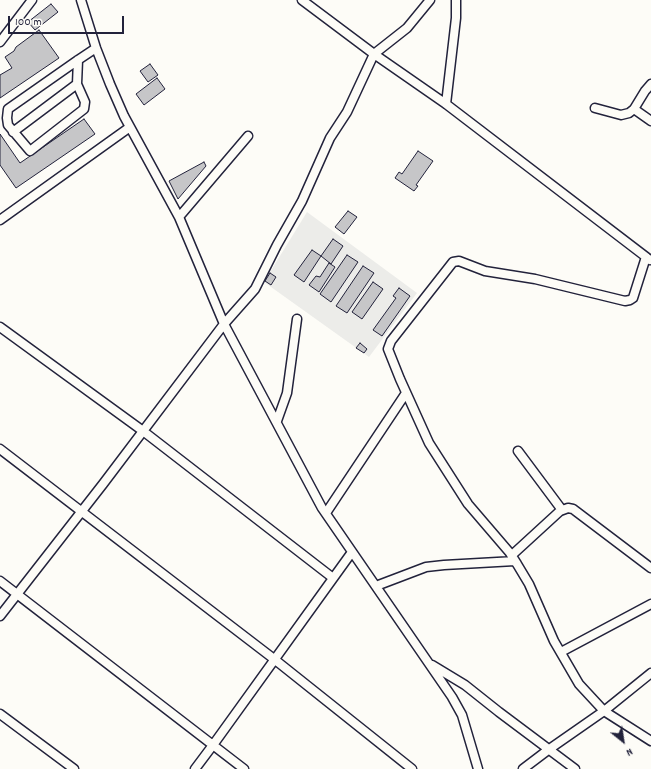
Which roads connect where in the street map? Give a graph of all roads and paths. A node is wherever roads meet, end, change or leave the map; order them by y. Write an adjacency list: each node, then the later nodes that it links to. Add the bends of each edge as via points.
1 (32, 0): 6 (street)
2 (81, 0): 7 (street)
3 (302, 0): 8 (street)
4 (430, 0): 8 (street, via 407,28)
5 (456, 0): 12 (street)
6 (0, 42)
7 (96, 48): 9 (street); 16 (street)
8 (374, 54): 12 (street); 23 (street, via 347,112 330,138 302,201 255,288)
9 (78, 60): 10 (street); 17 (street, via 8,109 8,125)
10 (77, 84): 17 (street); 17 (street, via 85,102 84,110 33,150 30,151)
11 (651, 84): 14 (street)
12 (446, 104): 21 (street)
13 (595, 108): 14 (street, via 621,115)
14 (634, 109): 15 (street)
15 (651, 120)
16 (130, 127): 19 (street); 20 (street)
17 (13, 132)
18 (248, 136): 19 (street)
19 (179, 217): 23 (street)
20 (0, 220)
21 (649, 259): 25 (street, via 633,298 625,301 535,279 485,271 459,261 453,262 391,341 388,349)
22 (297, 319): 26 (street, via 287,393)
23 (224, 324): 26 (street); 27 (street)
24 (0, 327): 27 (street)
25 (406, 393): 32 (street); 34 (street, via 429,443 447,472 468,504)
26 (277, 422): 32 (street)
27 (142, 431): 31 (street); 36 (street)
28 (0, 449): 31 (street)
29 (518, 451): 30 (street)
30 (562, 510): 34 (street); 35 (street, via 573,509)
31 (82, 512): 39 (street); 43 (street)
32 (326, 513): 33 (street)
33 (352, 552): 36 (street); 38 (street)
34 (513, 558): 38 (street, via 426,567); 42 (street, via 529,584)
35 (651, 568)
36 (333, 578): 43 (street)
37 (0, 581): 39 (street)
38 (376, 586): 44 (street)
39 (17, 594): 41 (street); 49 (street)
40 (651, 604): 42 (street)
41 (0, 616)
42 (561, 652): 46 (street, via 579,684)
43 (274, 659): 49 (street); 54 (street)
44 (430, 663): 50 (street, via 465,685); 55 (street, via 462,715)
45 (651, 673): 46 (street)
46 (604, 712): 48 (street); 50 (street)
47 (0, 714): 51 (street)
48 (651, 741)
49 (213, 745): 52 (street); 53 (street)
50 (548, 750): 56 (street); 57 (street)
51 (74, 769)
52 (195, 769)
53 (244, 769)
54 (412, 769)
55 (478, 769)
56 (523, 769)
57 (575, 769)

